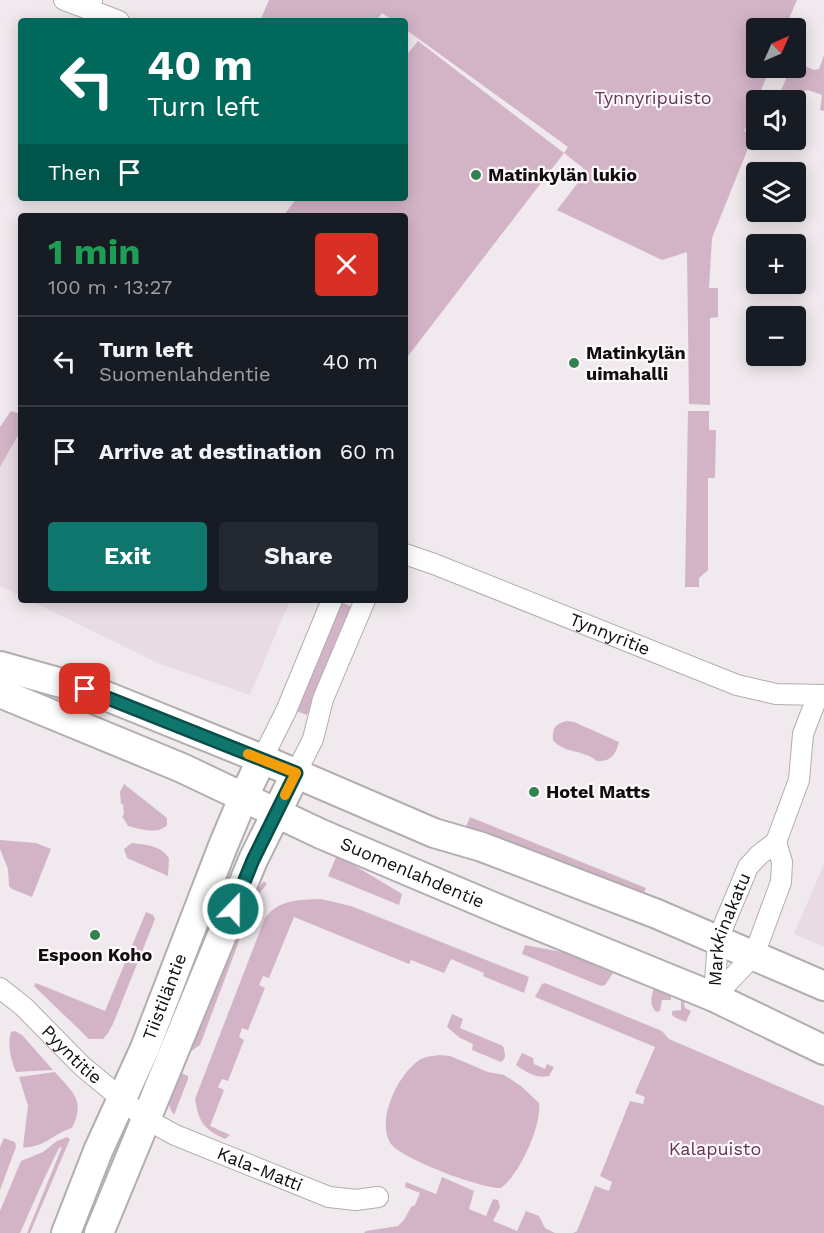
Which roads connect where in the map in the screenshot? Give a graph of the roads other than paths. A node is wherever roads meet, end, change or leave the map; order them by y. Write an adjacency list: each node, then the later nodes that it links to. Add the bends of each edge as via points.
1 (64, 0): 2 (street)
2 (90, 5): 3 (street)
3 (114, 18)
4 (408, 555): 9 (street, Tynnyritie, via 737,685 776,694)
5 (331, 603): 10 (street)
6 (364, 603): 11 (street, via 323,699 313,739)
7 (0, 666): 10 (main road, via 102,694)
8 (0, 693): 12 (main road, Suomenlahdentie)
9 (821, 695): 14 (street, Markkinakatu, via 803,734 799,780)
10 (262, 759): 11 (main road); 12 (main road, Tiistiläntie)
11 (296, 773): 13 (main road, Tiistiläntie); 15 (main road, via 434,833 482,847)
12 (244, 796): 13 (main road, Suomenlahdentie); 21 (main road, Tiistiläntie)
13 (277, 812): 19 (main road, Suomenlahdentie, via 321,834); 22 (main road, Tiistiläntie, via 253,860)
14 (776, 842): 15 (street, Markkinakatu, via 748,867); 16 (street, Markkinakatu, via 782,862 781,882)
15 (718, 939): 16 (main road); 19 (street, Markkinakatu)
16 (754, 955): 17 (main road); 19 (street, Markkinakatu)
17 (824, 986)
18 (0, 988): 21 (street, Pyyntitie)
19 (714, 997): 20 (main road, Suomenlahdentie)
20 (824, 1050)
21 (122, 1099): 22 (street, Pyyntitie); 24 (main road, Tiistiläntie)
22 (146, 1119): 23 (street, Kala-Matti, via 175,1135 329,1197); 25 (main road, Tiistiläntie)
23 (378, 1197)
24 (66, 1233)
25 (99, 1233)

